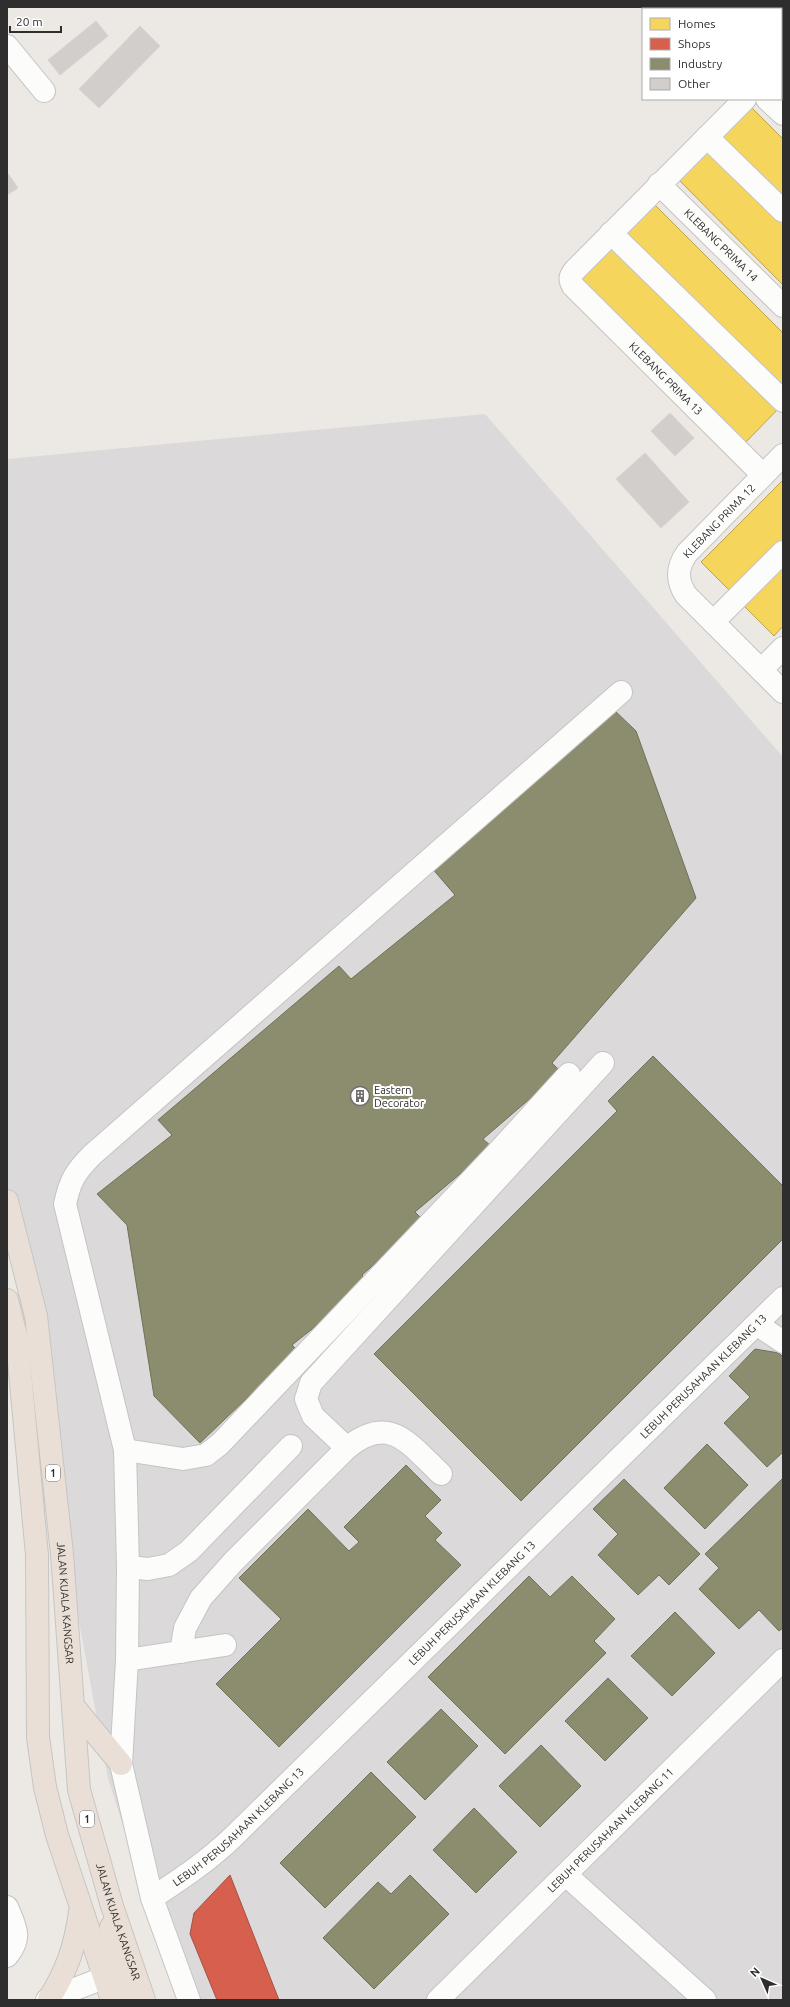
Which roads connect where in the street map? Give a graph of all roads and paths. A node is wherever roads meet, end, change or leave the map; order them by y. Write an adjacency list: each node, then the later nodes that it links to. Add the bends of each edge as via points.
1 (7, 46): 2 (street)
2 (44, 90)
3 (744, 100): 6 (street)
4 (769, 100): 5 (street)
5 (783, 114)
6 (706, 137): 7 (street); 8 (street)
7 (659, 184): 9 (street); 10 (street, KLEBANG PRIMA 14)
8 (783, 212)
9 (611, 233): 11 (street); 13 (street, KLEBANG PRIMA 13, via 571,275 570,281 573,286)
10 (783, 306)
11 (783, 401)
12 (783, 455): 13 (street, KLEBANG PRIMA 12)
13 (764, 475): 15 (street, KLEBANG PRIMA 12, via 687,553 678,569 681,587)
14 (783, 552): 15 (street)
15 (713, 622): 17 (street, KLEBANG PRIMA 12)
16 (783, 648): 17 (street)
17 (761, 670): 19 (street, KLEBANG PRIMA 12)
18 (621, 692): 29 (street, via 92,1155 73,1176 65,1204)
19 (783, 692)
20 (603, 1063): 28 (street, via 311,1383 306,1399 313,1416)
21 (569, 1074): 29 (street, via 220,1444 206,1455 183,1459)
22 (7, 1201): 36 (highway, JALAN KUALA KANGSAR / 1, via 36,1316 62,1554)
23 (783, 1298): 25 (street, LEBUH PERUSAHAAN KLEBANG 13)
24 (7, 1300): 42 (highway, 1, via 17,1340 37,1555 38,1737 45,1787)
25 (758, 1325): 26 (street); 40 (street, LEBUH PERUSAHAAN KLEBANG 13, via 233,1837 191,1873)
26 (783, 1342)
27 (291, 1446): 31 (street, via 189,1551 168,1565 148,1569)
28 (347, 1448): 30 (street, via 360,1437 378,1431 400,1436); 33 (street, via 233,1562 201,1598 185,1628)
29 (125, 1450): 31 (street)
30 (441, 1474)
31 (128, 1567): 34 (street)
32 (225, 1645): 33 (street)
33 (181, 1652): 34 (street)
34 (127, 1660): 37 (street)
35 (783, 1660): 38 (street, LEBUH PERUSAHAAN KLEBANG 11)
36 (73, 1706): 37 (highway); 39 (highway, JALAN KUALA KANGSAR / 1, via 79,1790)
37 (122, 1764): 40 (street)
38 (566, 1875): 50 (street, LEBUH PERUSAHAAN KLEBANG 11); 51 (street)
39 (107, 1888): 44 (highway, via 113,1956); 48 (highway, JALAN KUALA KANGSAR / 1)
40 (152, 1898): 49 (street)
41 (7, 1907): 43 (street, via 17,1933 15,1945)
42 (80, 1907): 44 (highway, 1); 45 (highway, via 71,1959)
43 (7, 1956)
44 (107, 1976): 45 (street); 46 (highway, 1); 47 (highway, via 122,1988)
45 (49, 2000)
46 (112, 2000)
47 (128, 2000)
48 (144, 2000)
49 (189, 2000)
50 (438, 2000)
51 (705, 2000)

